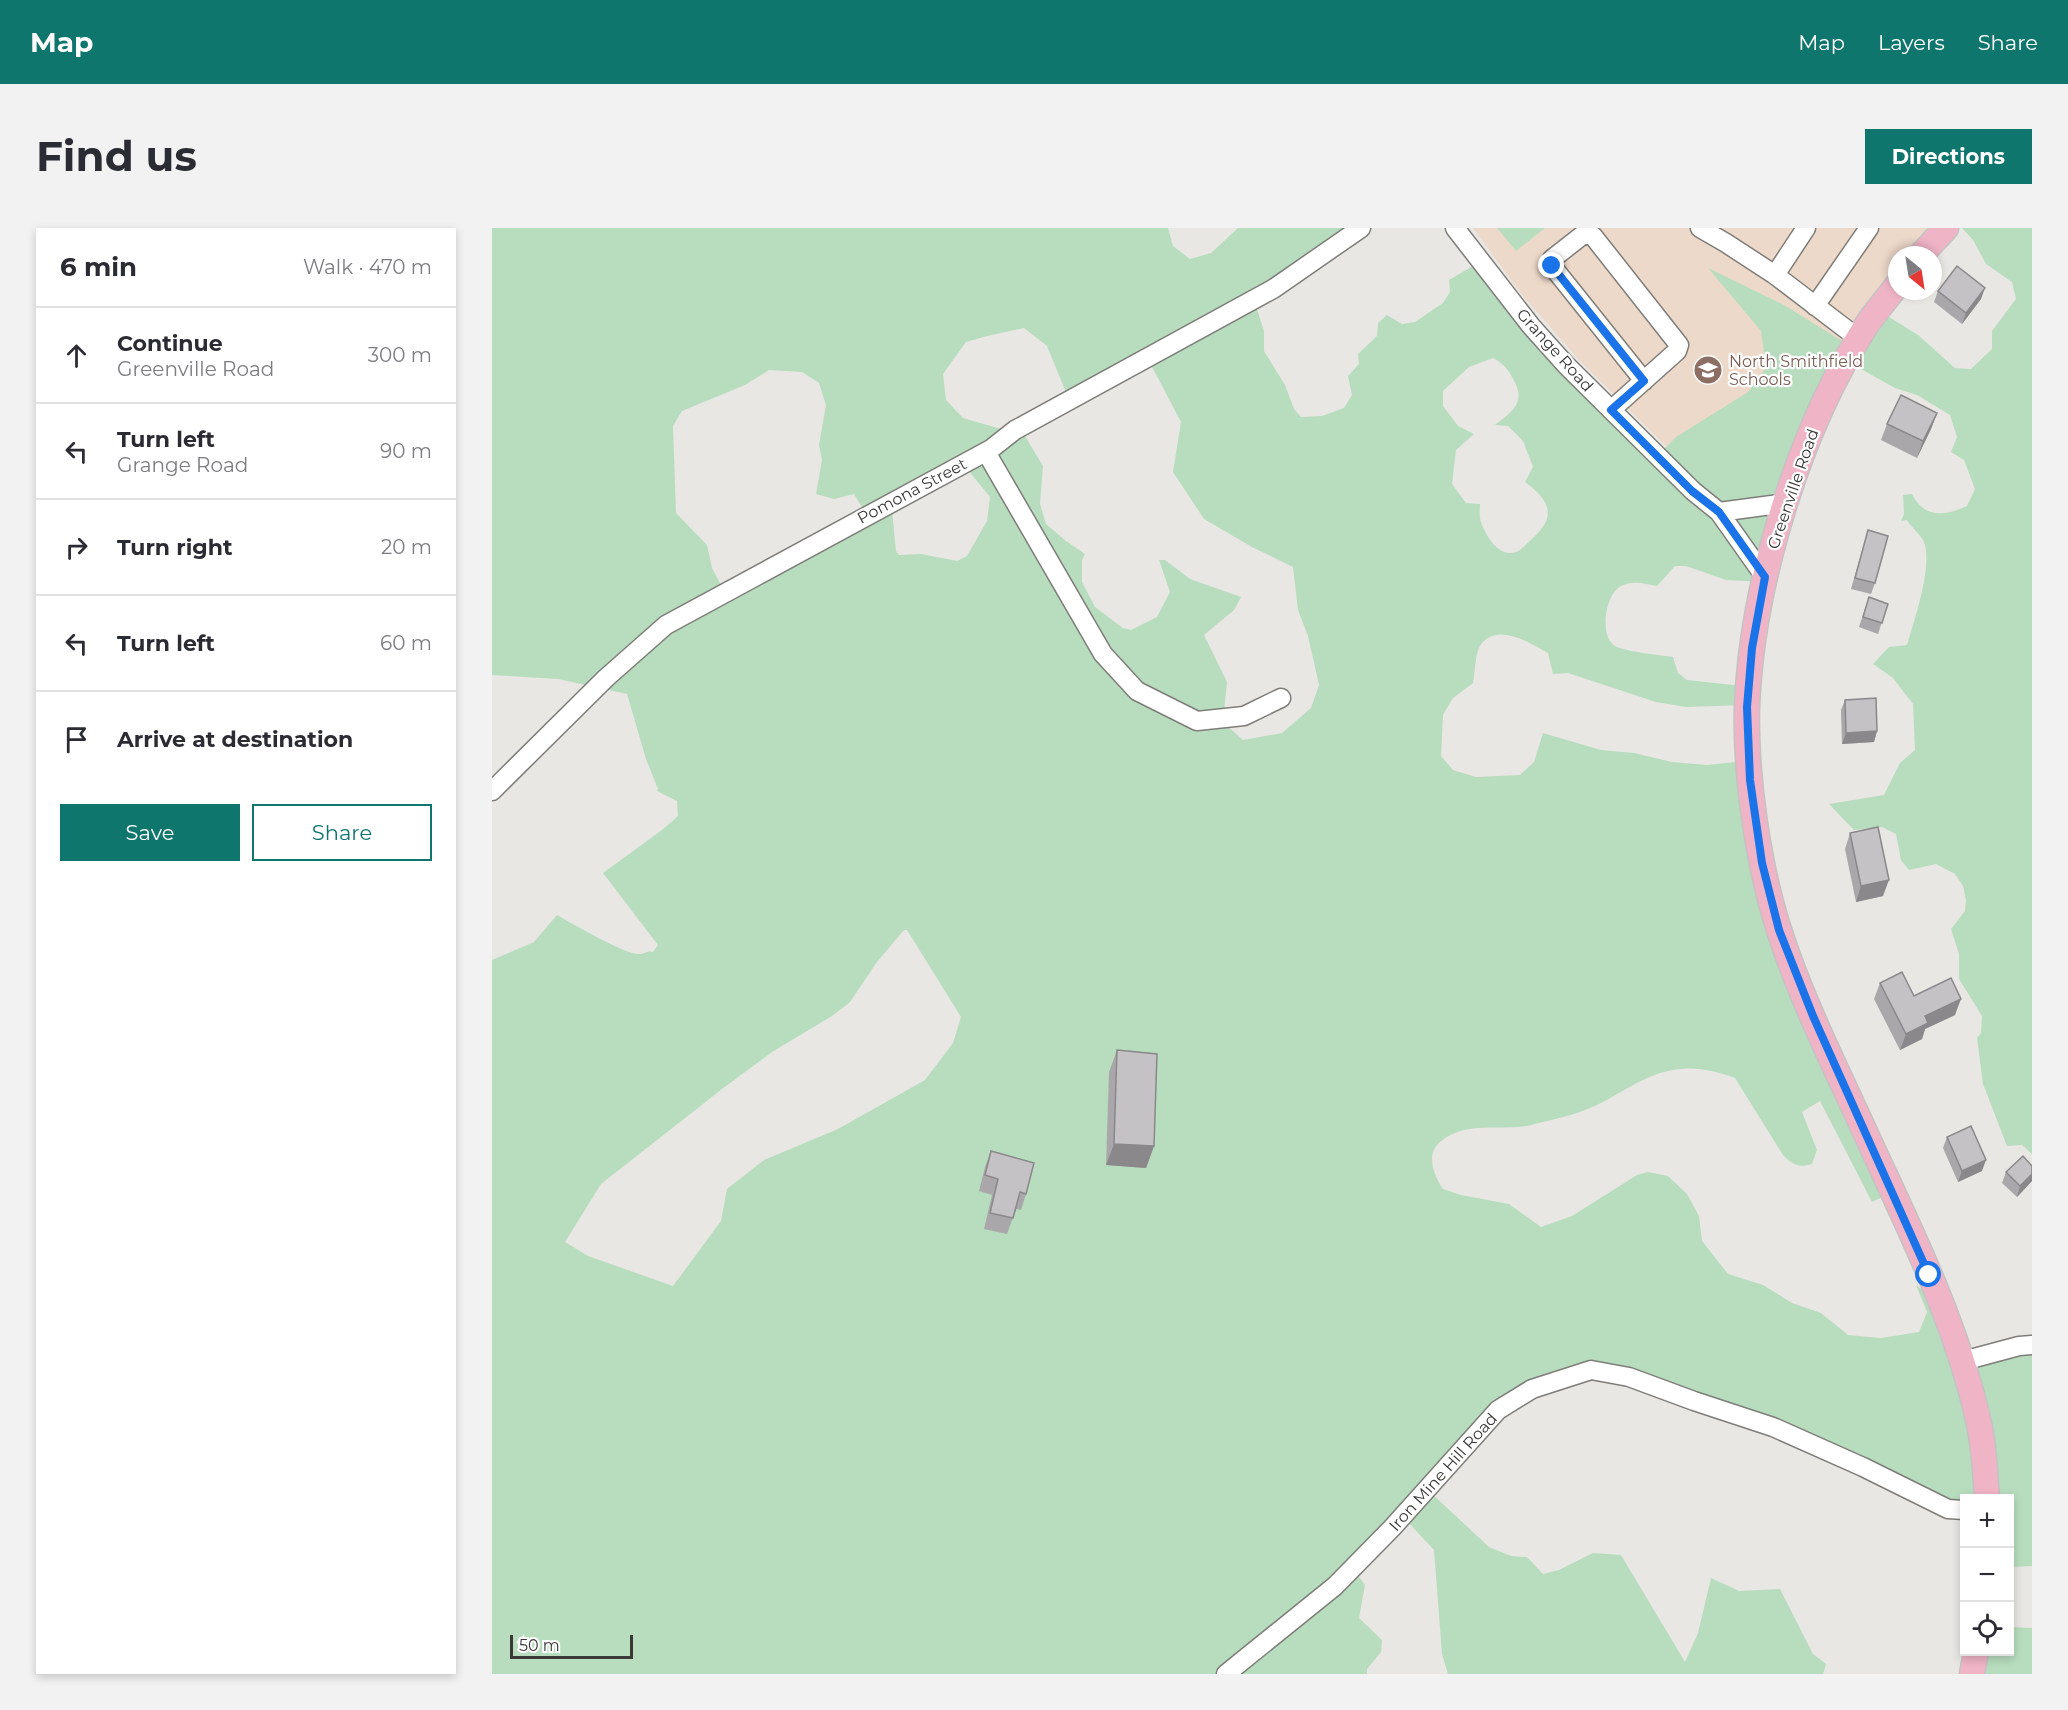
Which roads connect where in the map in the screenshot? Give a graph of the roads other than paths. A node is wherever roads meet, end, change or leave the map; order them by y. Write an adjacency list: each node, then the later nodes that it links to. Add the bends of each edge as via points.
1 (1360, 228): 14 (street, Pomona Street, via 1273,290 1015,430)
2 (1455, 228): 13 (street, Grange Road, via 1531,326)
3 (1700, 228): 8 (street)
4 (1806, 228): 8 (street)
5 (1869, 228): 10 (street)
6 (1946, 228): 7 (main road)
7 (1929, 246)
8 (1775, 275): 10 (street)
9 (1888, 297): 11 (main road, Greenville Road)
10 (1815, 306): 11 (street)
11 (1859, 339): 15 (main road, Greenville Road, via 1833,383 1802,453)
12 (1644, 381): 12 (street, via 1677,351 1678,345 1593,236 1584,234 1552,259 1552,266); 13 (street)
13 (1611, 410): 16 (street, Grange Road, via 1692,491)
14 (986, 452): 18 (street, via 1103,654 1137,691 1197,722 1244,716); 19 (street, Pomona Street, via 666,625 606,678)
15 (1786, 503): 16 (street); 17 (main road, Greenville Road)
16 (1719, 512): 17 (street, Grange Road)
17 (1765, 577): 21 (main road, Greenville Road, via 1752,648 1747,707 1752,796 1762,863 1779,930 1813,1016 1929,1275)
18 (1281, 698)
19 (492, 791)
20 (2032, 1345): 21 (street)
21 (1963, 1361): 22 (main road, Greenville Road, via 1978,1418)
22 (1987, 1494)
23 (1960, 1510): 25 (street, Iron Mine Hill Road, via 1948,1509 1773,1427 1629,1377 1591,1370 1532,1389 1498,1410 1335,1586)
24 (1975, 1656): 26 (main road)
25 (1226, 1674)
26 (1972, 1674)

